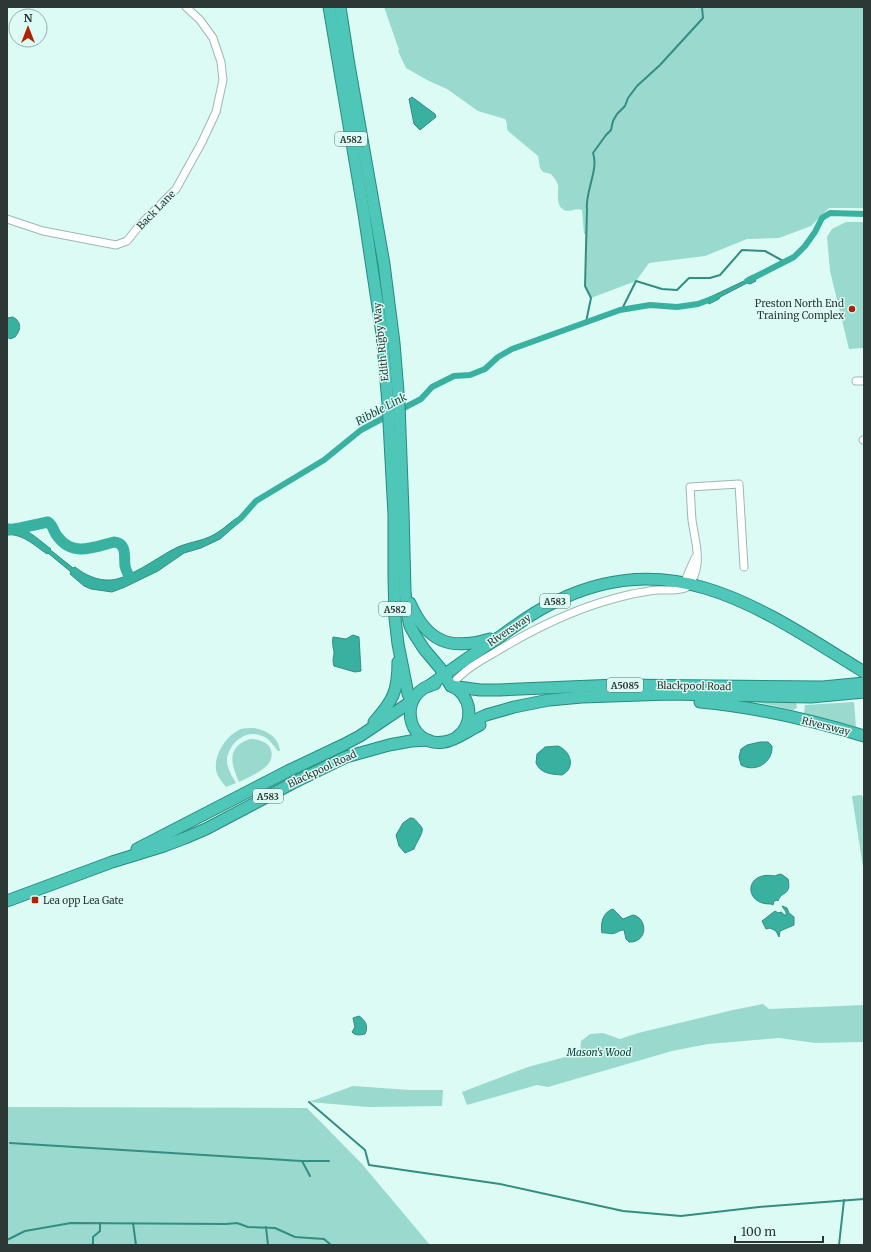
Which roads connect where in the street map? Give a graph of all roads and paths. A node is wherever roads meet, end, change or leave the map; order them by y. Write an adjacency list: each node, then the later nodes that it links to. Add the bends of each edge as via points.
1 (186, 7): 4 (street, Back Lane, via 200,20 213,38 221,62 223,80 216,112 176,189 127,241 116,245 44,231)
2 (329, 7): 5 (highway, Edith Rigby Way / A582, via 373,270)
3 (340, 7): 5 (highway, Edith Rigby Way / A582, via 384,264 394,343 399,404)
4 (7, 219)
5 (399, 513): 8 (highway, Edith Rigby Way / A582); 10 (highway, Edith Rigby Way / A582, via 394,583)
6 (744, 567): 7 (street, via 739,484 690,487 698,558 695,576)
7 (687, 584): 9 (highway, Riversway / A583, via 665,579 638,579 592,587 557,601); 11 (highway, Riversway / A583, via 719,592 759,609); 12 (street, Riversway, via 684,589 629,595 580,609 553,620 511,643)
8 (405, 591): 9 (highway, via 414,613 427,632 444,642 468,644); 13 (highway, Edith Rigby Way / A582, via 410,626)
9 (502, 634): 13 (highway, Riversway / A583)
10 (398, 644): 19 (highway, Edith Rigby Way / A582, via 408,694); 22 (highway, via 398,674 393,696)
11 (864, 672)
12 (462, 674): 15 (street, Riversway); 16 (street)
13 (444, 675): 14 (highway, Riversway / A583); 15 (highway, Edith Rigby Way / A582)
14 (428, 686): 15 (highway); 19 (highway, via 419,692)
15 (451, 686): 16 (highway, Blackpool Road / A5085); 21 (highway, via 461,692 467,702)
16 (468, 688): 17 (highway, Blackpool Road / A5085, via 499,690 617,685 848,685)
17 (863, 689): 18 (highway, Blackpool Road / A5085, via 836,696 799,697)
18 (670, 694): 20 (highway, Blackpool Road, via 582,697); 23 (highway, Riversway, via 682,700 731,705)
19 (412, 702): 22 (highway, Blackpool Road / A583); 25 (highway, via 412,724 418,734)
20 (534, 703): 21 (highway, Blackpool Road, via 496,712); 24 (highway, via 498,716)
21 (467, 724): 24 (highway)
22 (364, 733): 26 (highway, Blackpool Road / A583)
23 (864, 736)
24 (457, 737): 25 (highway, via 443,743)
25 (428, 740): 26 (highway, Blackpool Road / A583, via 389,744 346,757 206,829)
26 (112, 862): 27 (highway, Blackpool Road / A583)
27 (7, 901)

